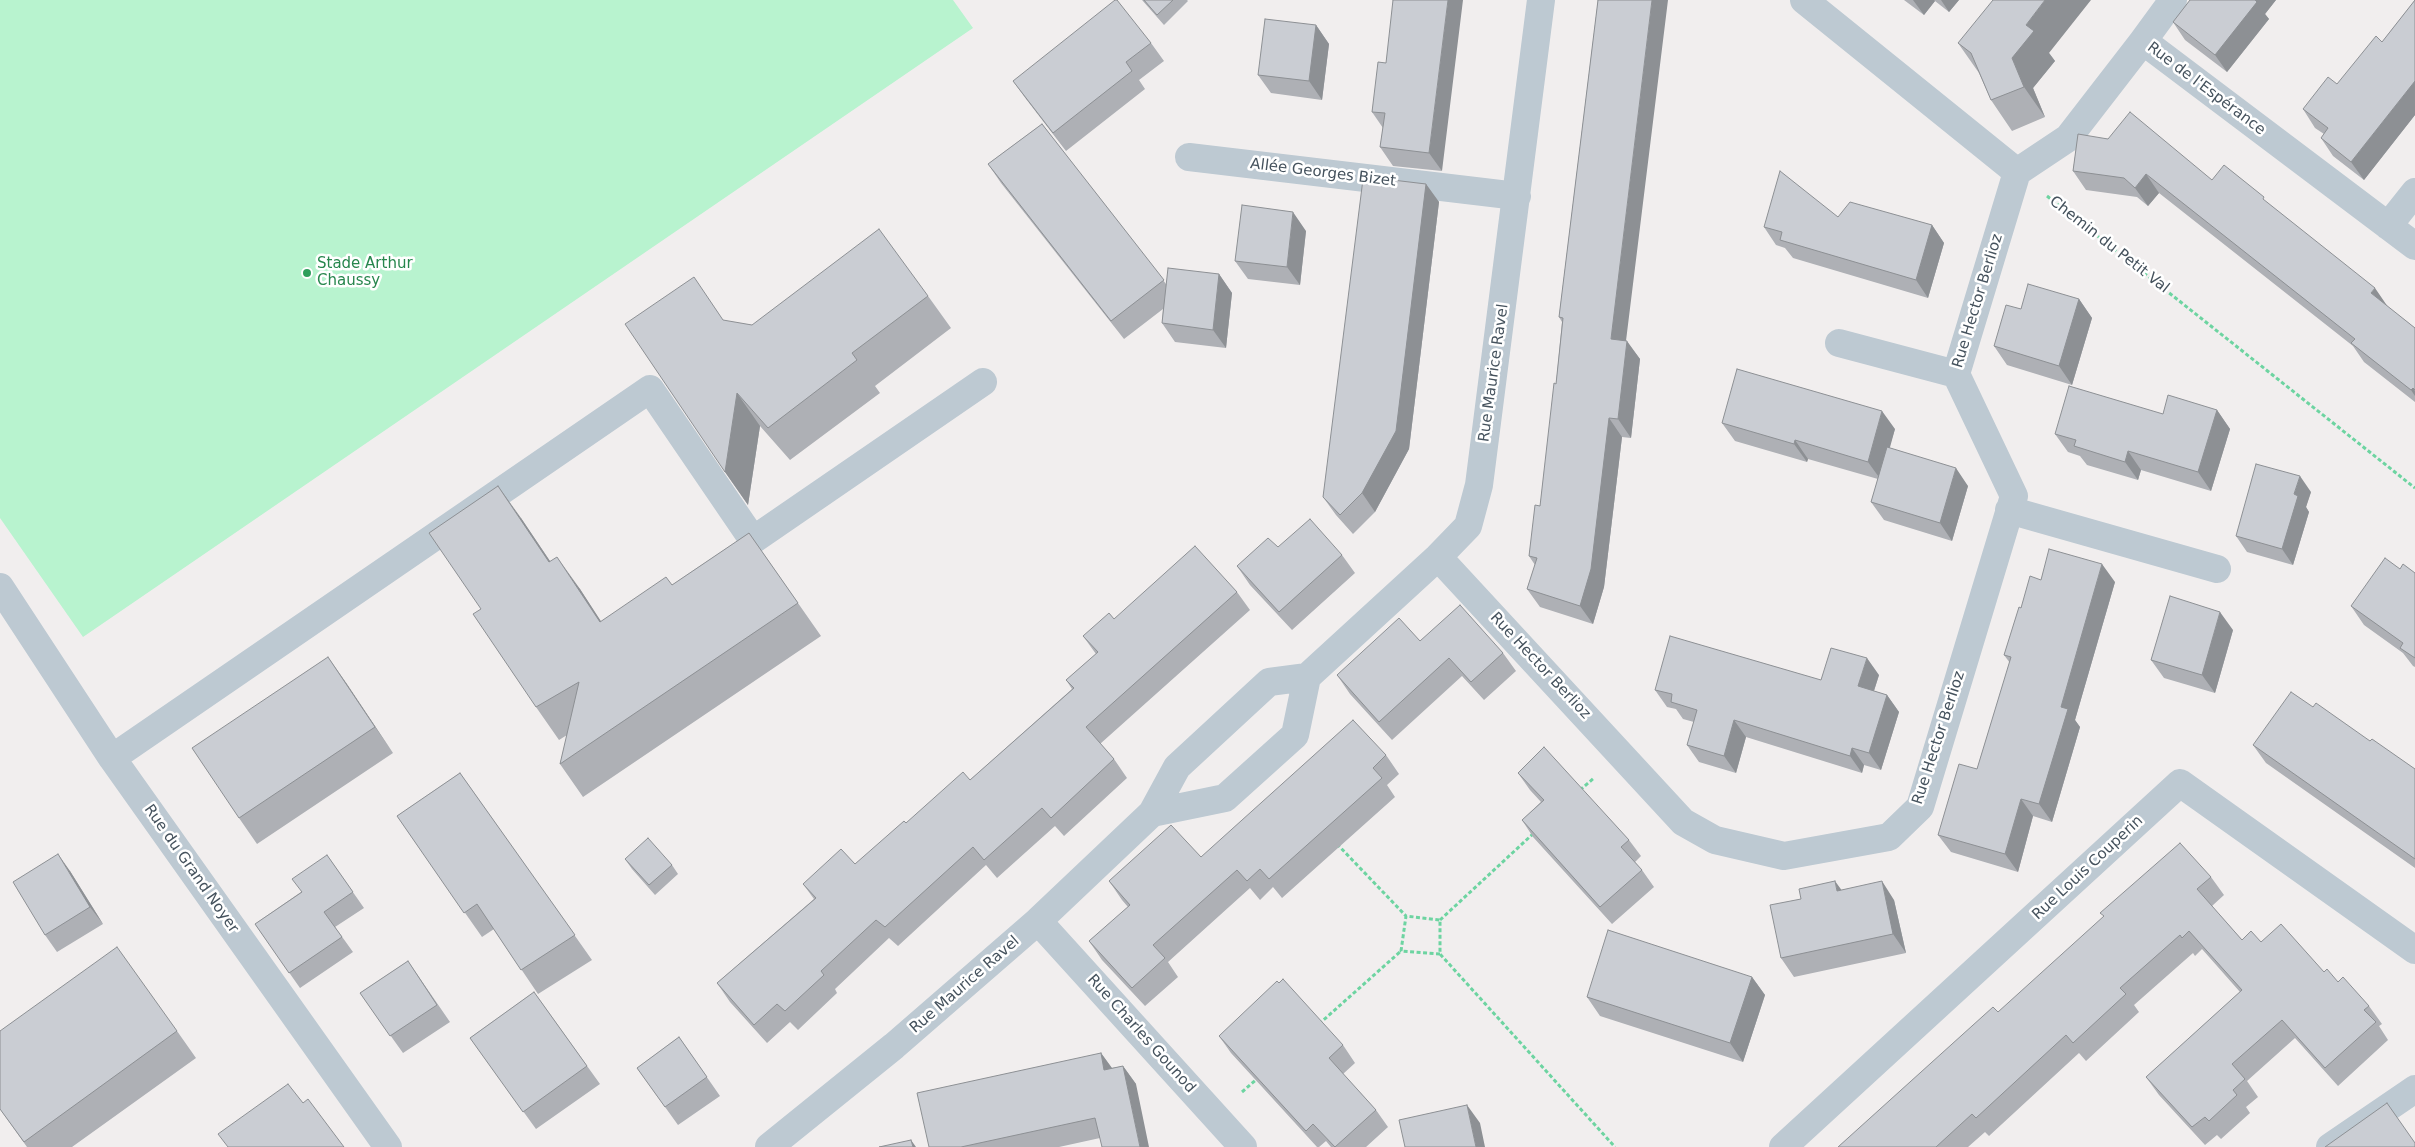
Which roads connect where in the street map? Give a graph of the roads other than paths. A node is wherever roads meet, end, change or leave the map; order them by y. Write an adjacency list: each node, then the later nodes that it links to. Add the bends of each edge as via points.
1 (1542, 0): 8 (street, Rue Maurice Ravel)
2 (1804, 0): 6 (street)
3 (2173, 0): 4 (street)
4 (2143, 42): 6 (street, Rue de l'Espérance, via 2068,138); 9 (street, Rue de l'Espérance)
5 (1189, 157): 8 (street, Allée Georges Bizet)
6 (2017, 172): 12 (street, Rue Hector Berlioz)
7 (2415, 192): 9 (street)
8 (1517, 196): 15 (street, Rue Maurice Ravel, via 1479,486 1468,526)
9 (2388, 226): 10 (street, Rue de l'Espérance)
10 (2415, 246)
11 (1839, 343): 12 (street)
12 (1956, 374): 14 (street, Rue Hector Berlioz, via 2014,496)
13 (983, 382): 19 (street, via 753,540 650,389)
14 (2009, 510): 15 (street, Rue Hector Berlioz, via 1920,807 1889,837 1784,856 1715,840 1683,822); 16 (street)
15 (1438, 557): 18 (street, Rue Maurice Ravel)
16 (2216, 568)
17 (0, 587): 19 (street, Rue du Grand Noyer)
18 (1307, 677): 20 (street, Rue Maurice Ravel, via 1269,682 1177,767); 20 (street, via 1296,735 1225,798)
19 (112, 758): 24 (street, Rue du Grand Noyer)
20 (1152, 813): 21 (street, Rue Maurice Ravel)
21 (1038, 921): 25 (street, Rue Maurice Ravel, via 894,1046); 26 (street, Rue Charles Gounod)
22 (2415, 950): 27 (street, Rue Louis Couperin, via 2180,783)
23 (2415, 1089): 28 (street)
24 (388, 1147)
25 (769, 1147)
26 (1243, 1147)
27 (1783, 1147)
28 (2330, 1147)

